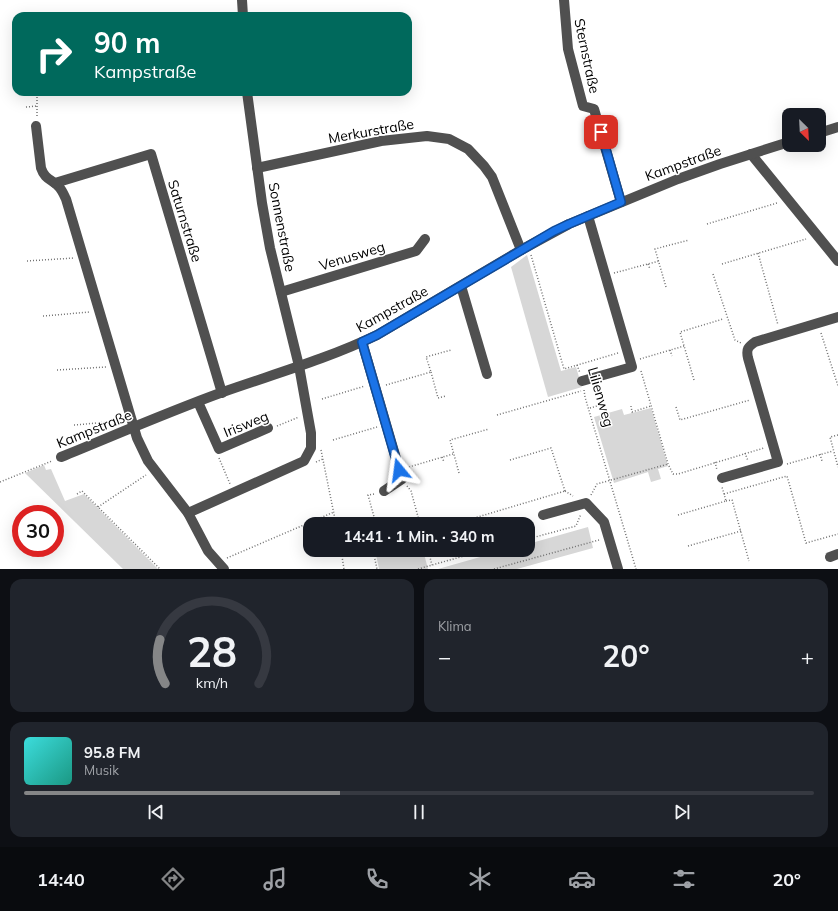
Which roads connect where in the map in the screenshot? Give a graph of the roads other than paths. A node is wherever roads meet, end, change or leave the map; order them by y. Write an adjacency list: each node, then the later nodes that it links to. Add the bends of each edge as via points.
1 (242, 0): 3 (street)
2 (564, 0): 12 (street, Sternstraße, via 568,49 583,106 594,109)
3 (243, 12)
4 (248, 96): 10 (street, Sonnenstraße)
5 (36, 126): 11 (street, via 40,168 48,179)
6 (838, 127): 7 (street)
7 (826, 131)
8 (782, 144): 9 (street, Kampstraße)
9 (751, 154): 12 (street, Kampstraße); 16 (street)
10 (257, 168): 15 (street, Merkurstraße, via 381,141 427,136 449,139 468,149 492,177); 18 (street, Sonnenstraße, via 270,248)
11 (55, 183): 24 (street, Saturnstraße, via 151,154); 26 (street, via 66,199)
12 (621, 202): 13 (street, Kampstraße)
13 (588, 216): 15 (street, Kampstraße); 23 (street, via 627,351 634,360 632,368)
14 (425, 239): 18 (street, Venusweg, via 416,250)
15 (525, 248): 17 (street, Kampstraße)
16 (837, 256)
17 (461, 286): 20 (street, Kampstraße); 22 (street)
18 (281, 292): 21 (street, Sonnenstraße)
19 (838, 317): 29 (street, via 748,346 748,358 759,398 773,446 782,463)
20 (362, 342): 21 (street, Kampstraße); 30 (street, via 401,475)
21 (299, 366): 24 (street, Kampstraße); 31 (street, Sonnenstraße, via 312,443 304,461)
22 (487, 374)
23 (583, 386)
24 (222, 393): 25 (street, Kampstraße)
25 (198, 402): 26 (street, Kampstraße); 27 (street, Irisweg, via 219,449)
26 (133, 424): 28 (street, Kampstraße); 31 (street, via 142,450)
27 (268, 428)
28 (61, 457)
29 (720, 478)
30 (384, 491)
31 (188, 513): 33 (street, via 208,551)
32 (543, 515): 34 (street, via 586,503 604,522)
33 (224, 569)
34 (618, 569)

